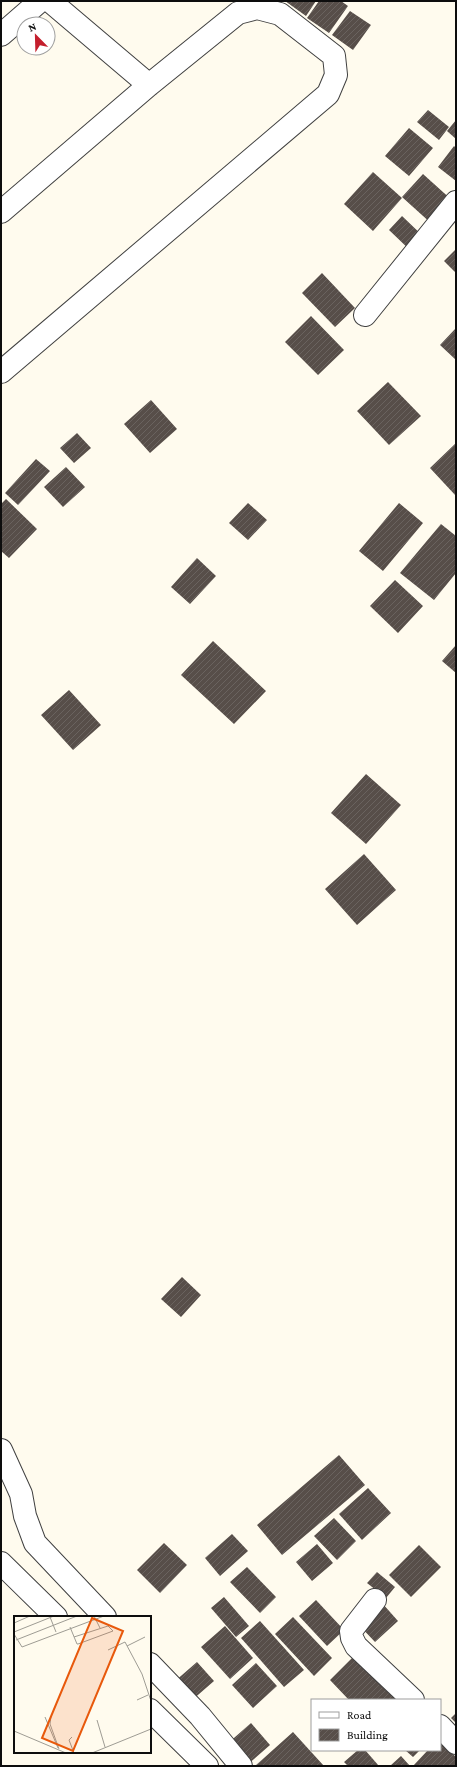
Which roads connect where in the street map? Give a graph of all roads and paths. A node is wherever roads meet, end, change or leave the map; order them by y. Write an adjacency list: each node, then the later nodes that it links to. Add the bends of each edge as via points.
1 (40, 1): 3 (street)
2 (50, 1): 4 (street)
3 (1, 35)
4 (149, 85): 6 (street); 8 (street, via 238,13 257,8 280,14 334,56 336,75 328,94)
5 (456, 202): 7 (street)
6 (1, 212)
7 (365, 315)
8 (1, 372)
9 (1, 1450): 13 (street, via 21,1494 34,1543)
10 (1, 1563): 12 (street)
11 (375, 1600): 15 (street, via 351,1631 352,1638 356,1646)
12 (55, 1616)
13 (105, 1616)
14 (151, 1665): 20 (street, via 200,1716)
15 (412, 1699)
16 (151, 1711): 19 (street)
17 (441, 1727): 18 (street)
18 (456, 1743)
19 (207, 1766)
20 (242, 1766)

